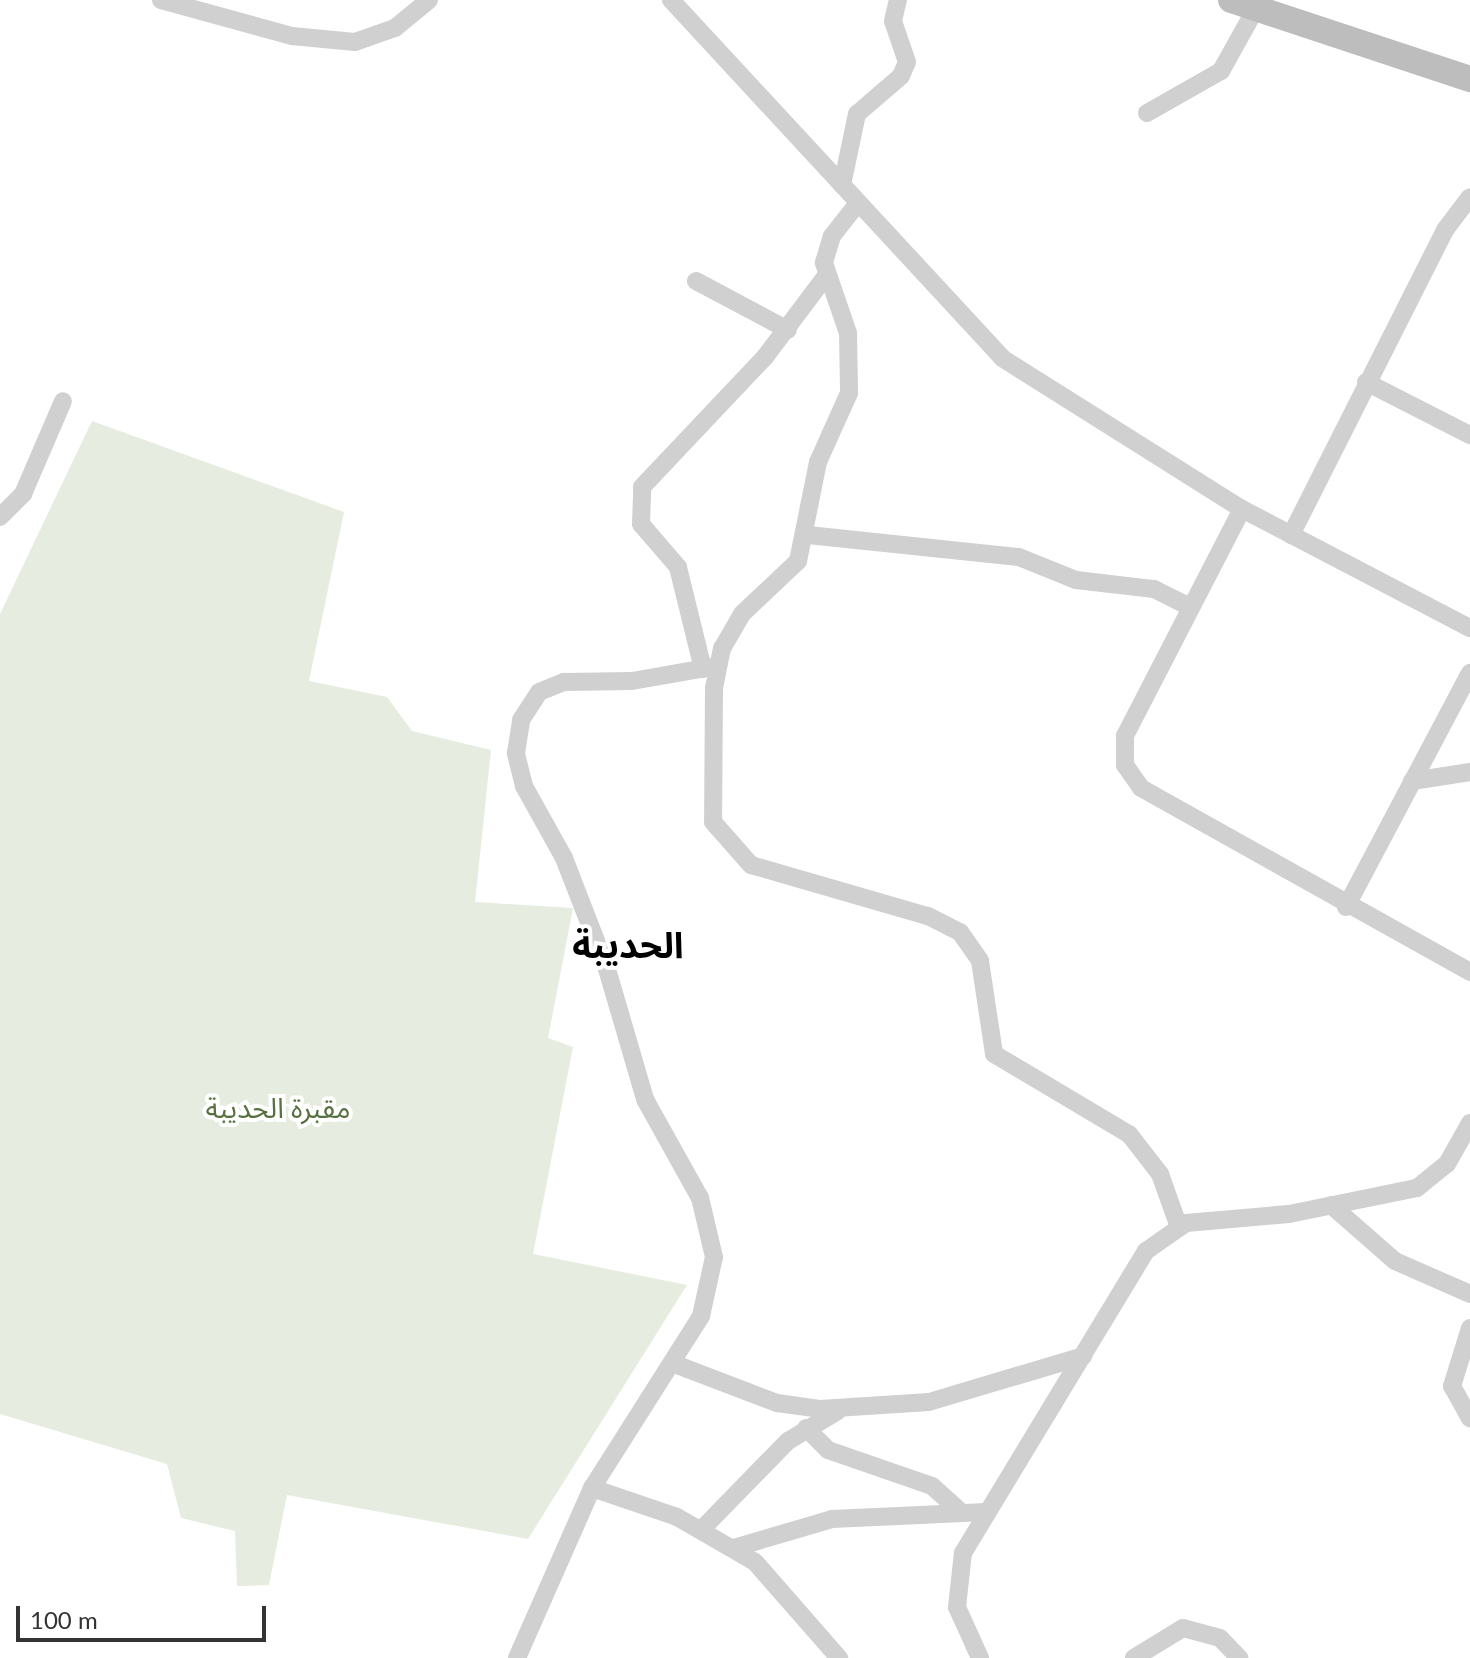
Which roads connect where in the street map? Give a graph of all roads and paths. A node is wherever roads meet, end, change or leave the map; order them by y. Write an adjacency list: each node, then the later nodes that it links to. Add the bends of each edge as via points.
1 (161, 0): 5 (street)
2 (429, 0): 5 (street, via 395,28 355,42 292,36)
3 (671, 0): 9 (street)
4 (898, 0): 9 (street, via 893,21 907,62 857,114)
5 (184, 4)
6 (1243, 5): 7 (main road); 8 (street, via 1221,71)
7 (1470, 79)
8 (1147, 113)
9 (842, 185): 11 (street)
10 (1470, 197): 15 (street)
11 (858, 203): 12 (street, via 832,236); 18 (street, via 1002,358)
12 (825, 277): 14 (street); 20 (street, via 848,333 852,372 814,475)
13 (696, 281): 14 (street)
14 (788, 330): 24 (street, via 663,460 638,499 641,524 678,567)
15 (1366, 382): 17 (street); 21 (street)
16 (63, 401): 19 (street, via 23,494)
17 (1470, 435)
18 (1242, 509): 21 (street); 22 (street)
19 (0, 517)
20 (808, 535): 22 (street, via 1019,557 1076,580 1154,589); 24 (street, via 798,561 731,629)
21 (1291, 535): 23 (street)
22 (1190, 607): 28 (street, via 1125,736 1131,777)
23 (1470, 628)
24 (710, 667): 32 (street, via 709,802 722,839 751,865 928,916 960,932 980,961 994,1054 1011,1070 1120,1125 1160,1174); 36 (street, via 632,681 564,682 539,692 521,720 516,753 524,786 555,838 607,969 645,1099 710,1227 710,1287)
25 (1470, 673): 27 (street)
26 (1470, 772): 27 (street)
27 (1412, 781): 28 (street)
28 (1346, 907): 29 (street)
29 (1470, 972)
30 (1470, 1123): 31 (street, via 1447,1164 1417,1188)
31 (1331, 1205): 32 (street); 33 (street, via 1395,1261)
32 (1179, 1227): 35 (street, via 1146,1251)
33 (1470, 1294)
34 (1470, 1328): 38 (street, via 1452,1386)
35 (1083, 1356): 37 (street, via 957,1396); 41 (street)
36 (672, 1363): 37 (street, via 777,1403); 40 (street)
37 (844, 1408): 39 (street)
38 (1470, 1418)
39 (806, 1428): 42 (street, via 828,1450 932,1486); 43 (street)
40 (592, 1488): 43 (street); 45 (street)
41 (986, 1512): 42 (street); 47 (street, via 956,1580 965,1633)
42 (962, 1513): 44 (street, via 832,1519)
43 (702, 1529): 44 (street)
44 (734, 1548): 46 (street, via 779,1586)
45 (517, 1658)
46 (839, 1658)
47 (980, 1658)
48 (1134, 1658): 49 (street, via 1183,1628 1220,1638)
49 (1239, 1658)

